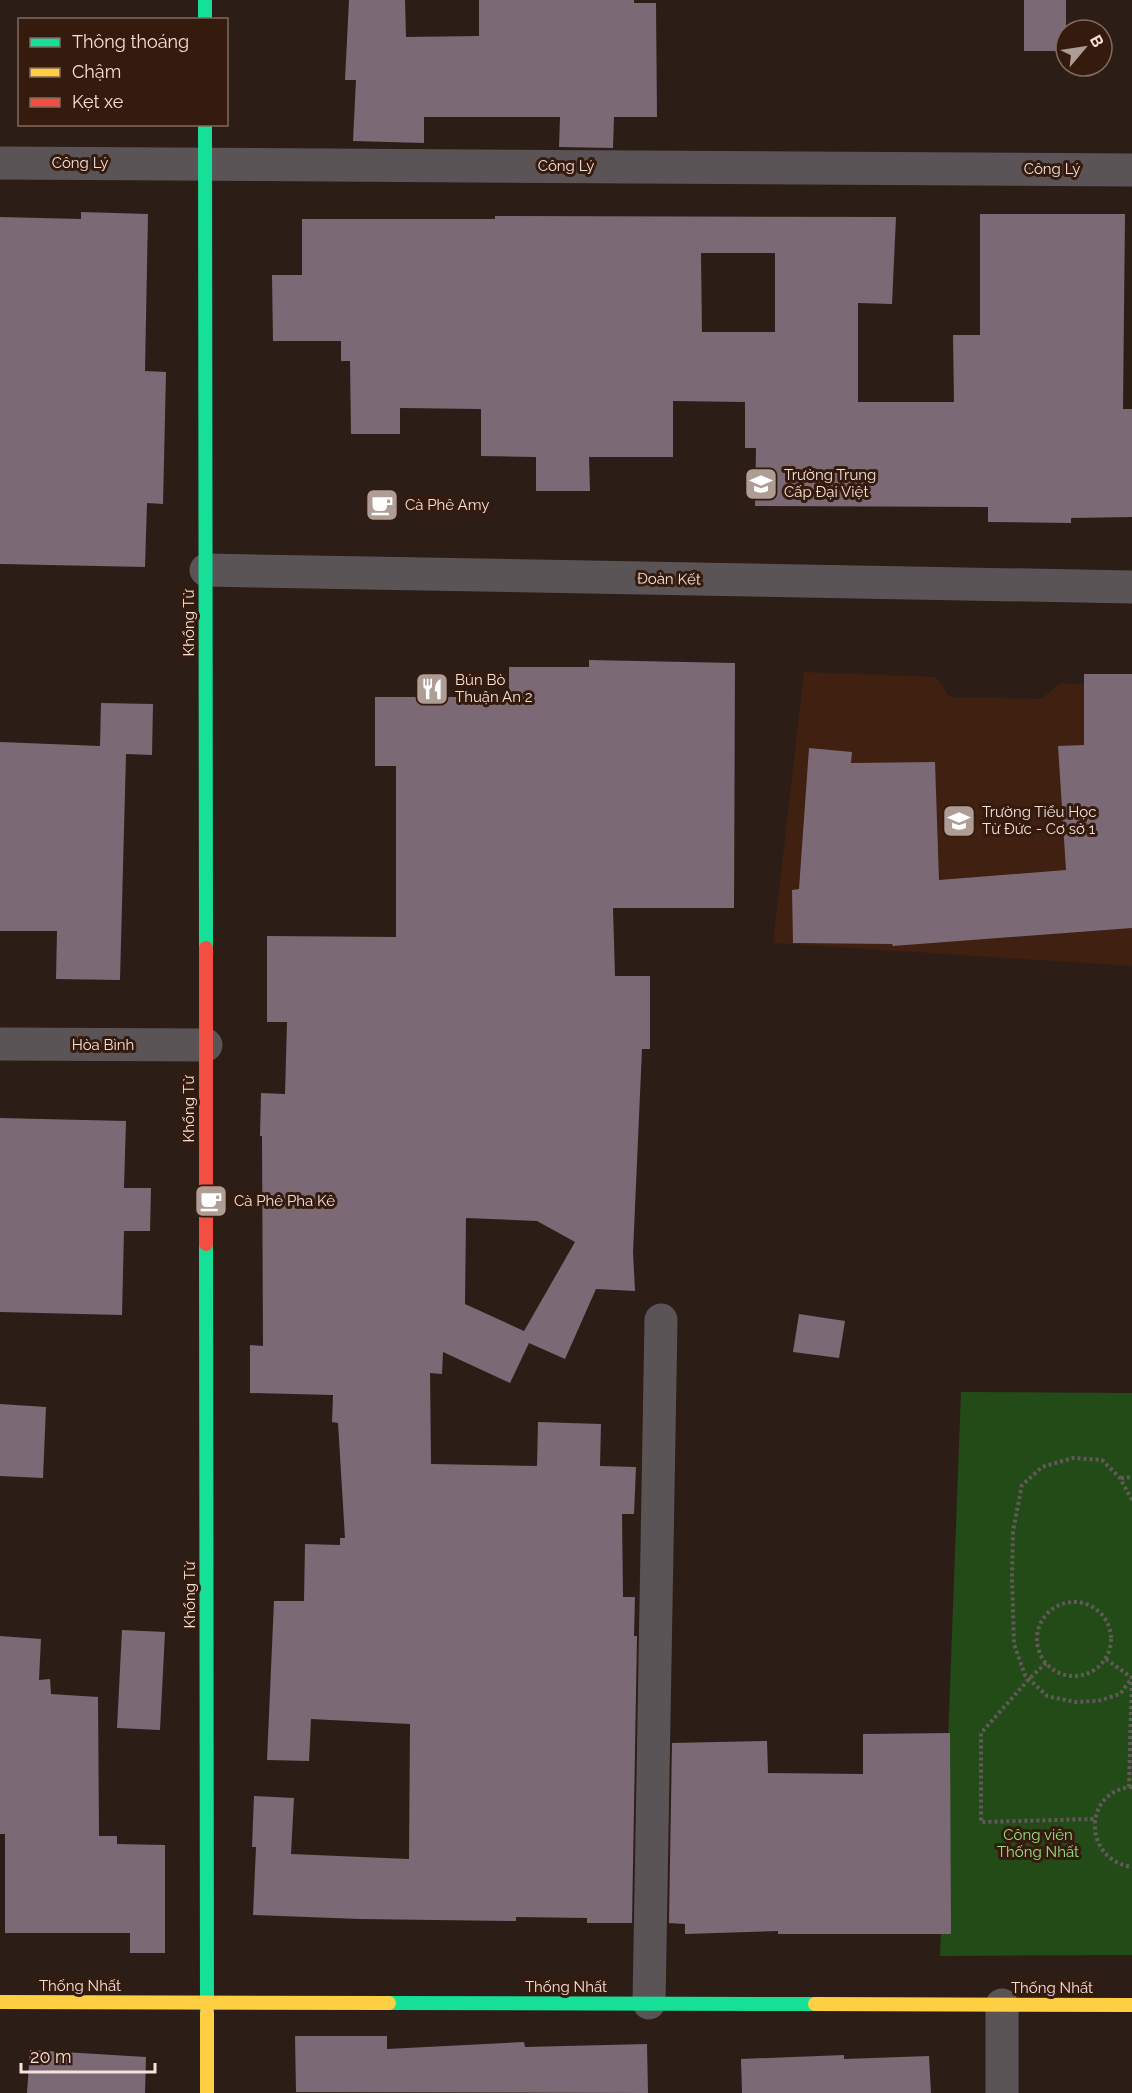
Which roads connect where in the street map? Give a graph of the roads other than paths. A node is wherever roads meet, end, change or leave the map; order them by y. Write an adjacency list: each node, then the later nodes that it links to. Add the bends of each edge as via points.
1 (205, 0): 2 (street)
2 (205, 18)
3 (205, 126): 5 (street, Khổng Tử)
4 (0, 163): 5 (street, Công Lý)
5 (205, 164): 6 (street, Công Lý); 7 (street, Khổng Tử)
6 (1132, 170)
7 (206, 570): 8 (street, Đoàn Kết); 10 (street, Khổng Tử)
8 (1132, 587)
9 (0, 1044): 10 (street, Hòa Bình)
10 (206, 1045): 13 (street, Khổng Tử)
11 (661, 1320): 14 (street)
12 (0, 2002): 13 (street, Thống Nhất)
13 (207, 2002): 14 (street, Thống Nhất); 17 (street, Khổng Tử)
14 (649, 2003): 15 (street, Thống Nhất)
15 (1002, 2005): 16 (street, Thống Nhất); 18 (street)
16 (1132, 2005)
17 (207, 2093)
18 (1002, 2093)

